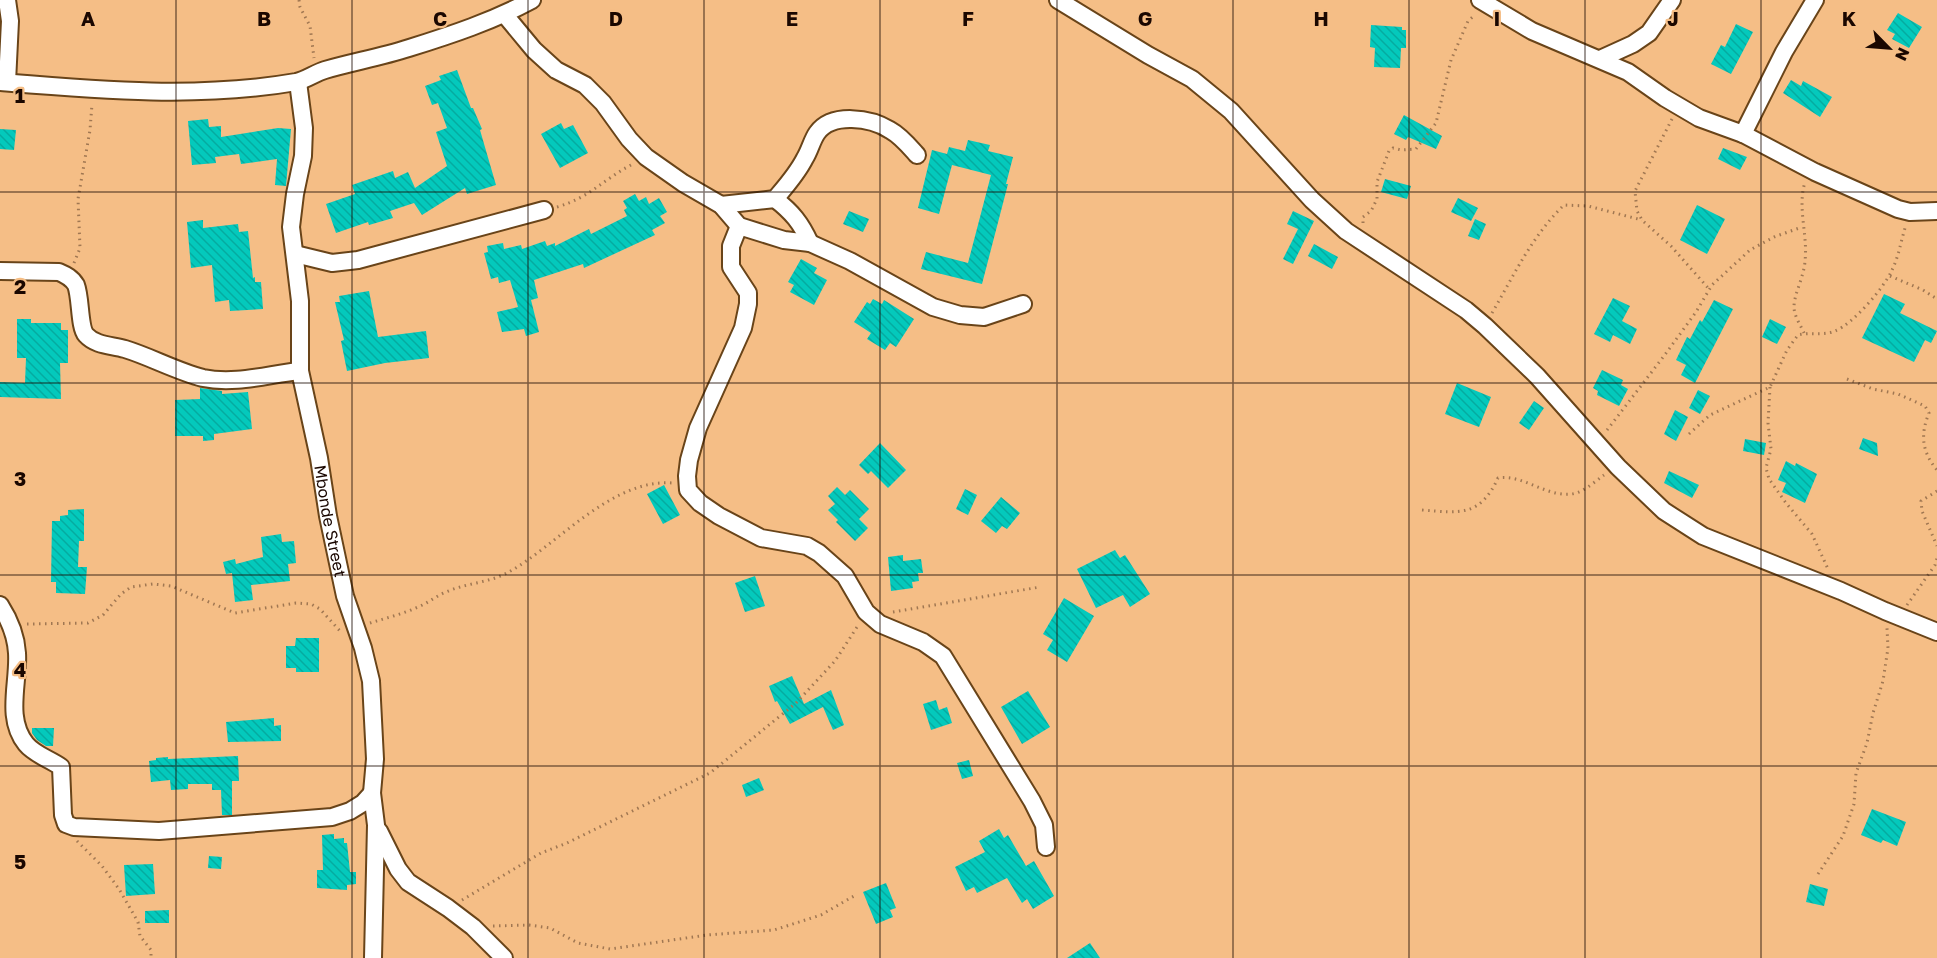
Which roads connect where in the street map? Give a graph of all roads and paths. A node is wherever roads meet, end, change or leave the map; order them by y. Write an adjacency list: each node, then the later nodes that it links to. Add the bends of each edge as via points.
1 (8, 0): 11 (street, via 10,21)
2 (299, 0): 10 (path, via 310,26)
3 (532, 0): 8 (street)
4 (1058, 0): 28 (street, via 1192,79 1231,111 1312,200)
5 (1672, 0): 9 (street, via 1649,33)
6 (1815, 0): 15 (street)
7 (1484, 3): 9 (street, via 1532,31); 28 (path, via 1462,34 1451,60 1436,123 1416,149 1389,151 1377,182 1377,199 1362,220)
8 (505, 15): 10 (street); 17 (street, via 556,70 585,85 603,103)
9 (1600, 59): 14 (street, via 1628,72)
10 (315, 75): 12 (street)
11 (3, 82): 13 (street)
12 (298, 82): 13 (street, via 153,92); 29 (street, Mbonde Street, via 304,128 291,227)
13 (94, 90): 31 (path, via 78,199 80,248 72,266)
14 (1678, 107): 15 (street); 24 (path, via 1635,191)
15 (1743, 134): 18 (street)
16 (917, 155): 19 (street, via 901,137 875,123 844,119 828,123 817,133 795,177)
17 (646, 157): 20 (street); 21 (path, via 573,203)
18 (1808, 168): 23 (street); 26 (path, via 1801,204)
19 (775, 199): 20 (street); 27 (street, via 800,222)
20 (721, 205): 25 (street)
21 (544, 210): 29 (street, via 358,260 332,263)
22 (1937, 211): 23 (street)
23 (1910, 212): 32 (path)
24 (1642, 220): 33 (path); 36 (path, via 1587,206 1564,205 1532,244)
25 (739, 226): 27 (street, via 784,240); 45 (street, via 731,246 731,267 748,293 748,304 743,328 698,428 689,460)
26 (1802, 227): 33 (path, via 1750,250); 37 (path, via 1805,263 1794,310)
27 (810, 243): 35 (street, via 933,307 960,315 984,316)
28 (1366, 245): 36 (street)
29 (295, 254): 38 (street, Mbonde Street)
30 (0, 271): 31 (street)
31 (59, 272): 38 (street, via 76,285 84,331 94,341 205,378 237,380)
32 (1890, 276): 34 (path); 37 (path, via 1841,328 1821,334)
33 (1709, 290): 42 (path)
34 (1937, 299)
35 (1023, 304)
36 (1485, 326): 42 (street, via 1537,376)
37 (1804, 333): 40 (path, via 1792,341)
38 (300, 371): 56 (street, Mbonde Street, via 345,596)
39 (1847, 380): 43 (path, via 1899,394 1925,406 1929,413 1924,449)
40 (1770, 387): 41 (path, via 1710,415); 51 (path, via 1771,449 1766,468 1769,479 1812,534)
41 (1689, 434)
42 (1597, 444): 44 (street)
43 (1937, 470)
44 (1623, 471): 47 (path, via 1604,476 1571,494 1514,477 1498,478 1487,496 1464,512); 51 (street, via 1664,511 1703,536)
45 (688, 490): 54 (street, via 719,516 761,538 807,546 819,553 845,576); 56 (path, via 669,483 637,488 585,516 509,572 445,592 419,607)
46 (1937, 491): 48 (path, via 1921,501)
47 (1422, 510)
48 (1937, 546)
49 (1937, 558): 53 (path, via 1914,597)
50 (1040, 587): 54 (path)
51 (1841, 591): 53 (street)
52 (0, 605): 55 (street)
53 (1891, 613): 57 (street); 63 (path, via 1883,681 1856,773 1854,804 1843,836)
54 (871, 616): 62 (street, via 943,656 1032,801 1044,825); 65 (path, via 796,703 710,773 541,853)
55 (11, 625): 58 (path, via 88,623 103,615 131,587 171,585 235,612 310,604); 60 (street, via 17,653 15,723 30,749 61,767)
56 (355, 628): 58 (street, Mbonde Street)
57 (1937, 632)
58 (363, 648): 59 (street, Mbonde Street, via 371,681 374,728)
59 (372, 793): 60 (street, via 350,811 303,820 159,831); 61 (street, Mbonde Street)
60 (66, 824): 67 (path, via 119,889 138,921 140,936 151,950)
61 (376, 825): 65 (street, via 408,882); 68 (street, Mbonde Street)
62 (1046, 848)
63 (1818, 874)
64 (854, 896): 66 (path, via 820,915 774,930 610,949 578,943 550,928)
65 (448, 908): 66 (street)
66 (473, 927): 69 (street)
67 (151, 958)
68 (373, 958)
69 (504, 958)

